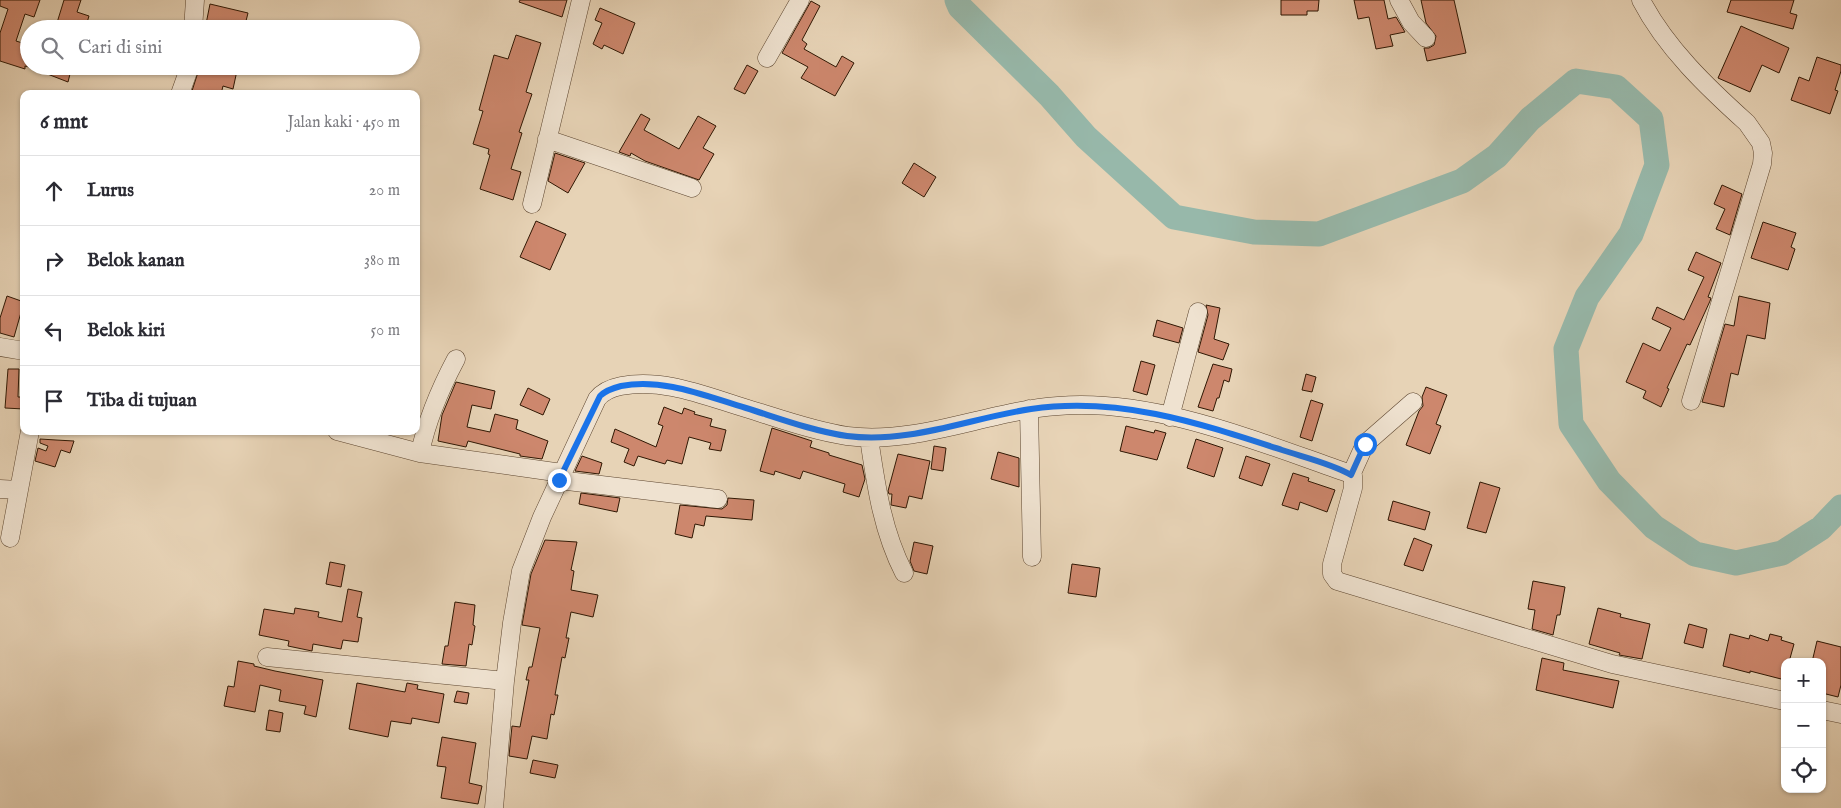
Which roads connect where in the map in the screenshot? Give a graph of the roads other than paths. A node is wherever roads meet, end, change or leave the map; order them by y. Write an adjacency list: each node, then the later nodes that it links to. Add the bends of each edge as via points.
1 (195, 0): 6 (street)
2 (581, 0): 11 (street)
3 (800, 0): 8 (street)
4 (1398, 0): 7 (street, via 1411,22)
5 (1641, 0): 18 (street, via 1665,39 1747,123 1762,148 1762,164 1751,205)
6 (194, 20)
7 (1426, 38)
8 (767, 58)
9 (187, 75): 10 (street)
10 (181, 90)
11 (547, 139): 12 (street); 13 (street)
12 (692, 188)
13 (532, 204)
14 (1198, 312): 21 (street)
15 (0, 347): 16 (street)
16 (20, 350)
17 (456, 359): 25 (street, via 437,398)
18 (1691, 401)
19 (1413, 402): 26 (street, via 1365,444)
20 (1029, 409): 21 (street, via 1092,405); 24 (street, via 958,425); 32 (street)
21 (1170, 417): 26 (street, via 1206,425)
22 (29, 435): 29 (street)
23 (352, 435): 25 (street)
24 (869, 438): 27 (street, via 816,428 669,386 635,384 610,389 600,396); 33 (street, via 883,518)
25 (420, 453): 27 (street)
26 (1351, 475): 36 (street, via 1354,482 1332,564 1332,574 1337,581 1612,664)
27 (561, 477): 30 (street); 35 (street, via 521,571)
28 (0, 489): 29 (street)
29 (19, 490): 31 (street)
30 (718, 499)
31 (10, 538)
32 (1032, 557)
33 (904, 573)
34 (267, 657): 35 (street)
35 (505, 681): 39 (street)
36 (1781, 701)
37 (1826, 711): 38 (street)
38 (1841, 714)
39 (494, 808)

